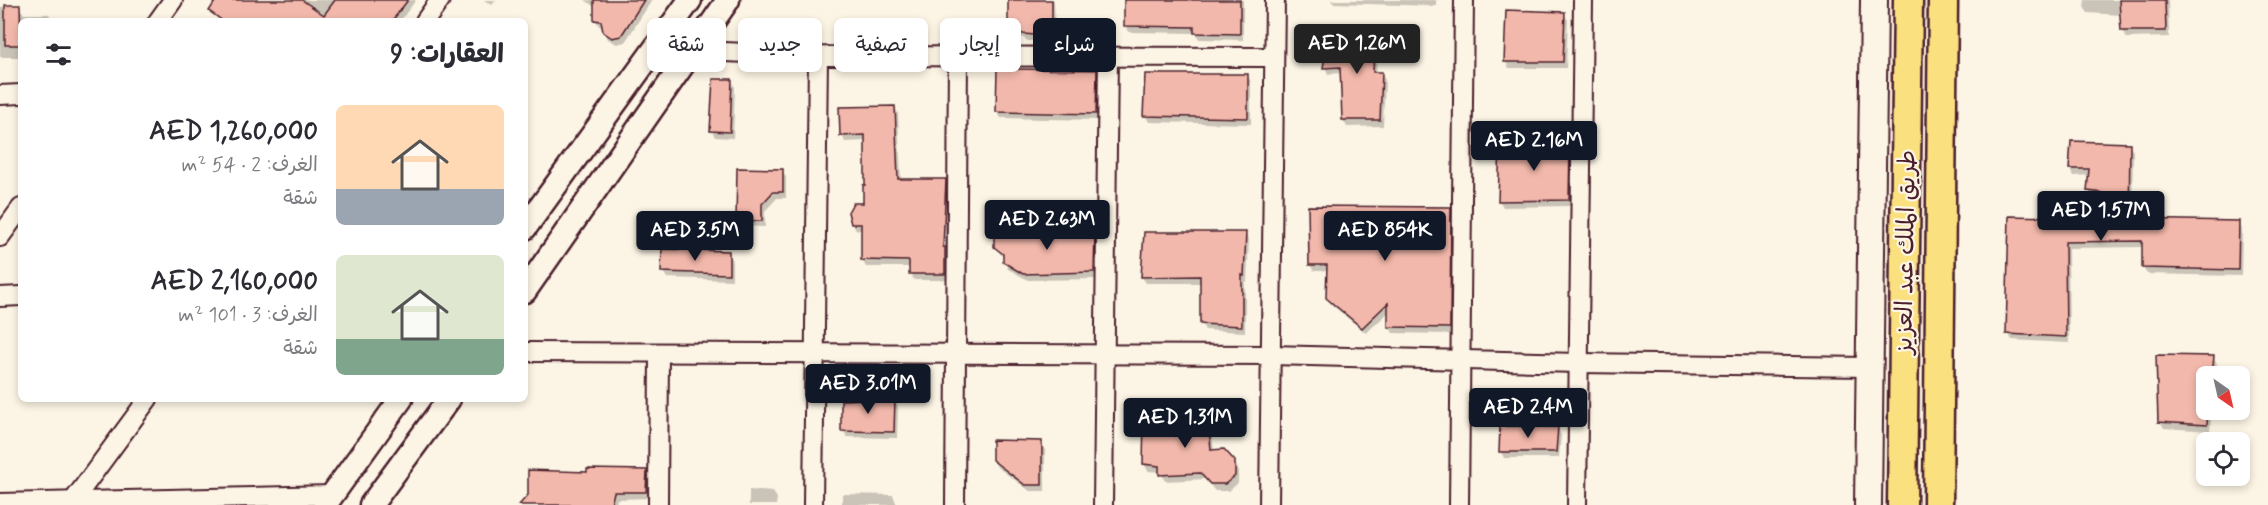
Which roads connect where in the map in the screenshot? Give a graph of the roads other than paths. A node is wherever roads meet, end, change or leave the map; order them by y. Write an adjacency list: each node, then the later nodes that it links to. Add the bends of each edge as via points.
1 (173, 0): 11 (street)
2 (440, 0): 12 (street)
3 (690, 0): 13 (street)
4 (728, 0): 14 (street)
5 (1275, 0): 18 (street)
6 (1464, 0): 38 (street)
7 (1583, 0): 39 (street)
8 (1874, 0): 40 (main road)
9 (1908, 0): 56 (main road, طريق الملك عبد العزيز)
10 (1943, 0): 57 (main road, طريق الملك عبد العزيز)
11 (160, 18)
12 (427, 18)
13 (677, 18)
14 (715, 18)
15 (822, 56): 16 (street)
16 (940, 56)
17 (1116, 57): 18 (street)
18 (1274, 57): 37 (street)
19 (647, 59): 27 (street)
20 (677, 72): 29 (street)
21 (818, 72): 34 (street)
22 (958, 72): 35 (street)
23 (1108, 72): 36 (street)
24 (18, 94): 25 (street)
25 (0, 95)
26 (18, 212): 28 (street)
27 (528, 224)
28 (0, 237)
29 (528, 287)
30 (18, 296): 31 (street)
31 (0, 297)
32 (528, 352): 33 (street)
33 (659, 353): 34 (street); 48 (street)
34 (815, 353): 35 (street); 49 (street)
35 (956, 354): 36 (street); 50 (street)
36 (1105, 355): 37 (street); 51 (street)
37 (1271, 355): 38 (street); 52 (street)
38 (1461, 360): 39 (street); 53 (street)
39 (1579, 363): 40 (street); 54 (street)
40 (1869, 367): 55 (main road)
41 (146, 402): 45 (street)
42 (399, 402): 44 (street)
43 (446, 402): 47 (street)
44 (328, 500): 45 (street)
45 (73, 501): 46 (street)
46 (0, 503)
47 (371, 505)
48 (658, 505)
49 (813, 505)
50 (955, 505)
51 (1103, 505)
52 (1269, 505)
53 (1459, 505)
54 (1577, 505)
55 (1868, 505)
56 (1902, 505)
57 (1938, 505)

